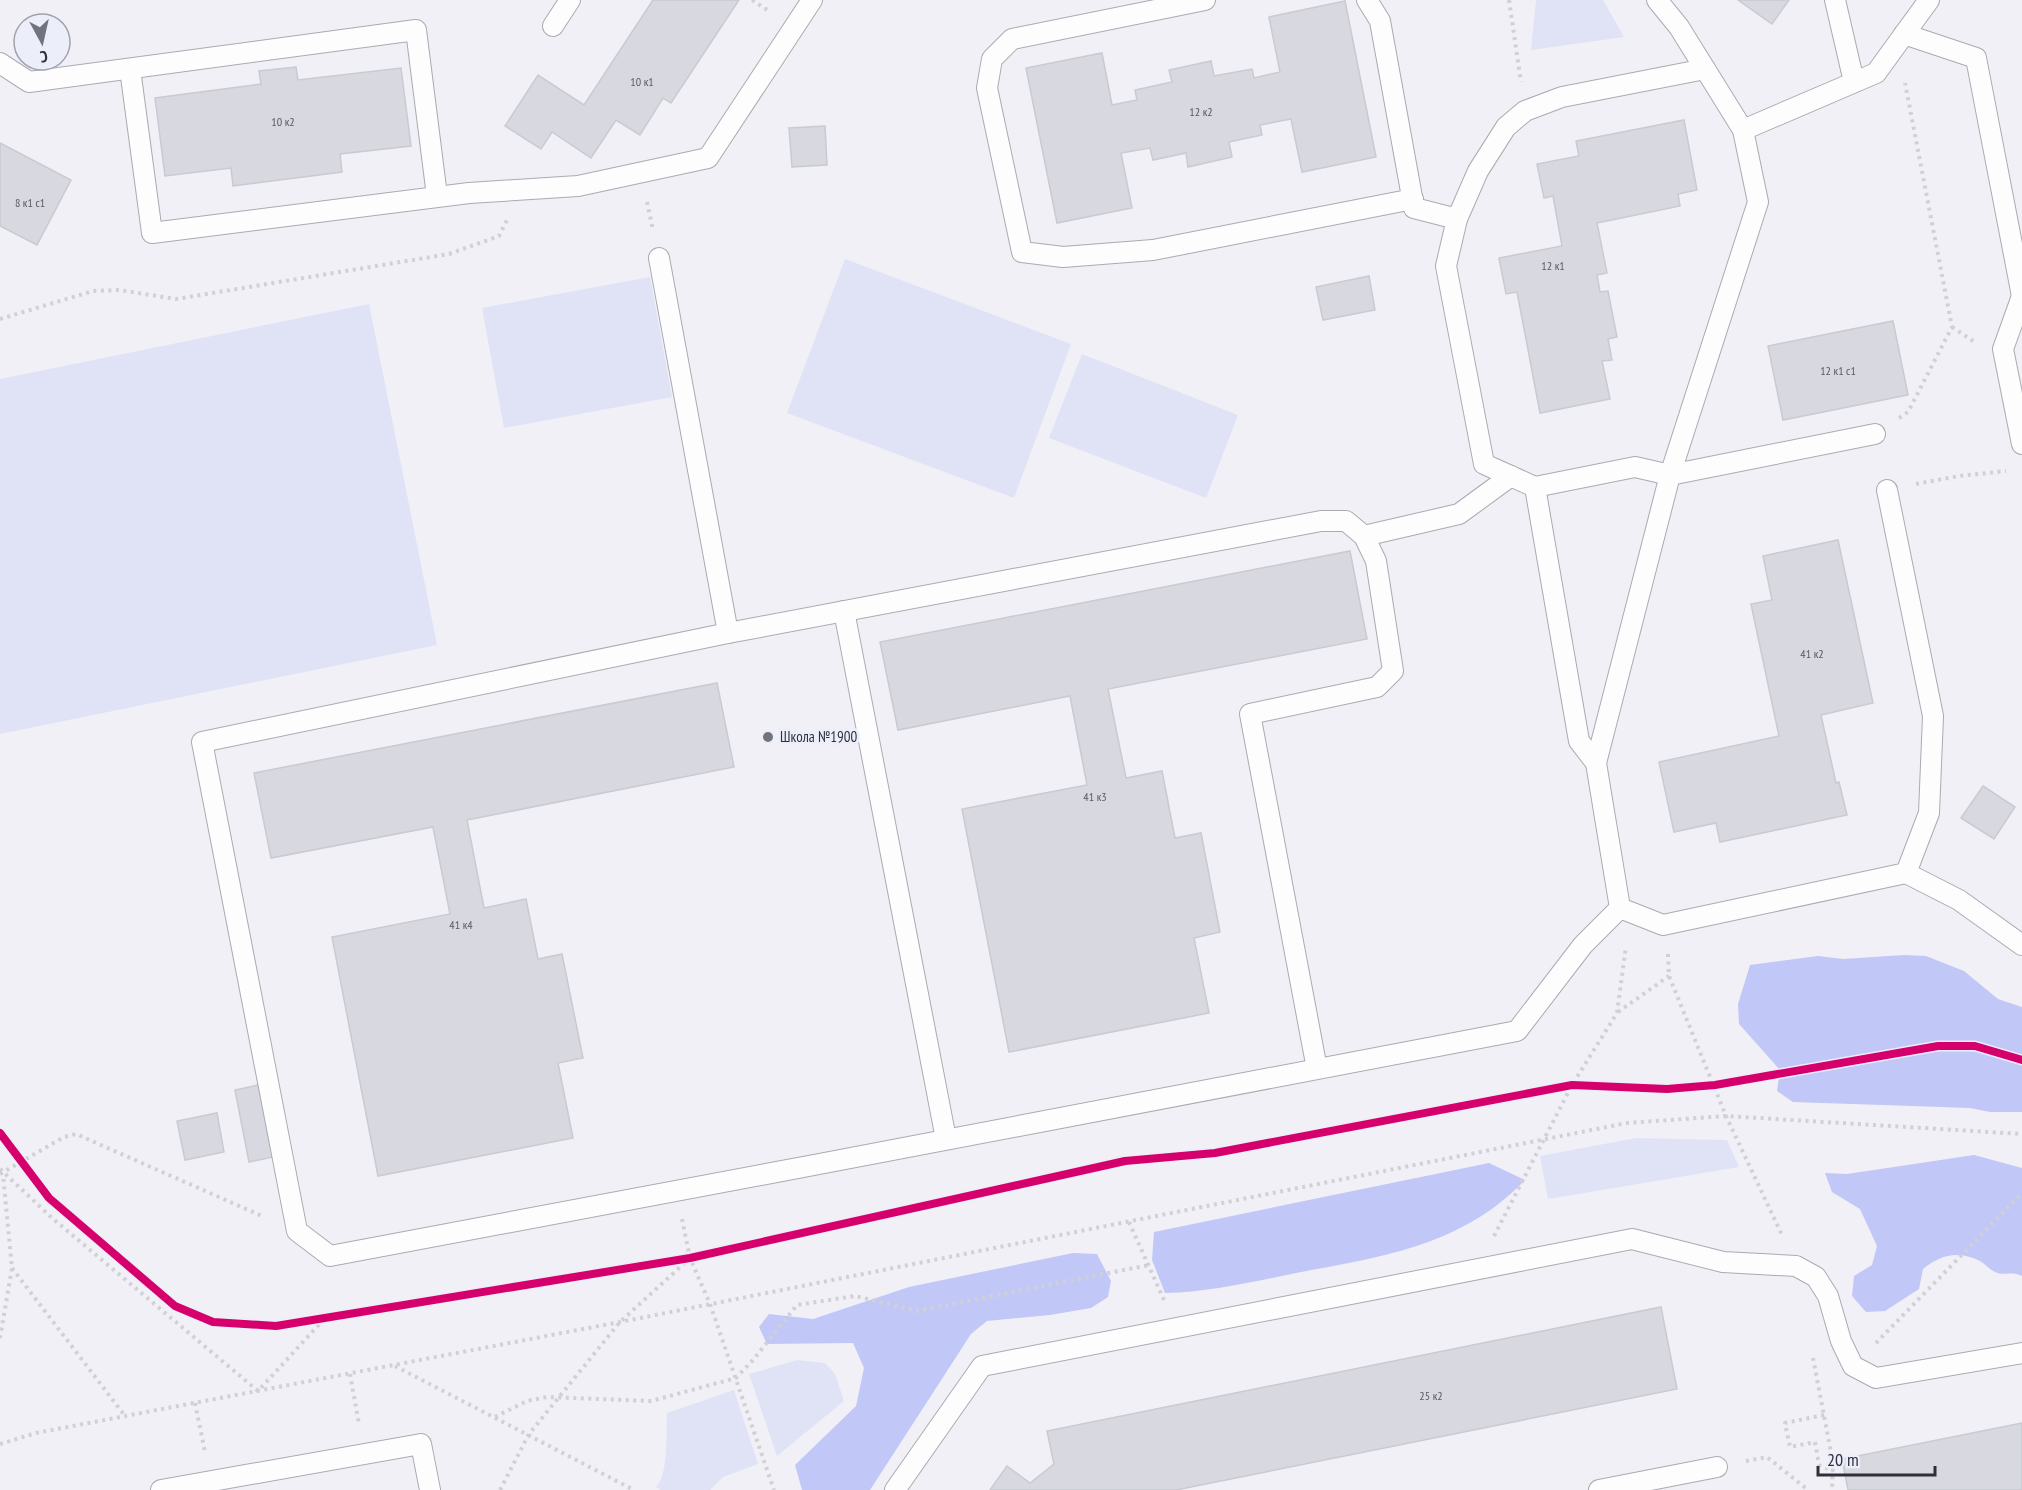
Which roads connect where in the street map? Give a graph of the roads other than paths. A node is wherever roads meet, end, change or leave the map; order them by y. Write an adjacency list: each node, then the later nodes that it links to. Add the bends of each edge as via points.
1 (570, 0): 8 (lane)
2 (812, 0): 15 (lane, via 708,158 578,186)
3 (1205, 0): 16 (lane, via 1012,39 992,59 987,88 1022,252 1062,257 1153,250)
4 (1367, 0): 16 (lane, via 1380,21)
5 (1657, 0): 12 (lane)
6 (1835, 0): 13 (lane)
7 (1929, 0): 9 (lane)
8 (553, 26)
9 (1904, 34): 13 (lane, via 1876,73); 19 (lane, via 1976,58)
10 (0, 63): 11 (lane, via 29,82)
11 (130, 69): 15 (lane, via 152,233); 15 (lane, via 416,30)
12 (1705, 69): 14 (lane); 17 (lane, via 1562,97 1525,111 1506,127 1478,171)
13 (1854, 82): 14 (lane)
14 (1743, 130): 22 (lane, via 1758,202)
15 (437, 196)
16 (1413, 199): 17 (lane, via 1414,208)
17 (1457, 219): 23 (lane, via 1446,266 1484,464)
18 (659, 258): 28 (lane)
19 (2022, 296): 21 (lane, via 2003,349)
20 (1875, 434): 22 (lane)
21 (2022, 444)
22 (1670, 475): 24 (lane, via 1635,467); 29 (lane)
23 (1510, 476): 24 (lane); 26 (lane, via 1459,514)
24 (1535, 487): 29 (lane, via 1580,741)
25 (1887, 490): 30 (lane, via 1933,716 1929,813)
26 (1364, 536): 27 (lane, via 1346,521 1321,521); 33 (lane, via 1376,561 1393,671 1377,687 1250,714)
27 (844, 611): 28 (lane); 34 (lane)
28 (728, 633): 34 (lane, via 202,742 297,1231 330,1256)
29 (1596, 763): 31 (lane)
30 (1906, 873): 31 (lane, via 1663,925); 32 (lane, via 1959,900)
31 (1625, 910): 33 (lane, via 1584,945 1517,1031)
32 (2022, 945)
33 (1317, 1069): 34 (lane)
34 (946, 1139)
35 (2022, 1353): 39 (lane, via 1876,1378 1853,1366 1828,1296 1816,1277 1796,1266 1723,1262 1632,1239 981,1366)
36 (1717, 1467): 40 (lane)
37 (161, 1490): 38 (lane, via 421,1444)
38 (430, 1490)
39 (895, 1490)
40 (1599, 1490)

